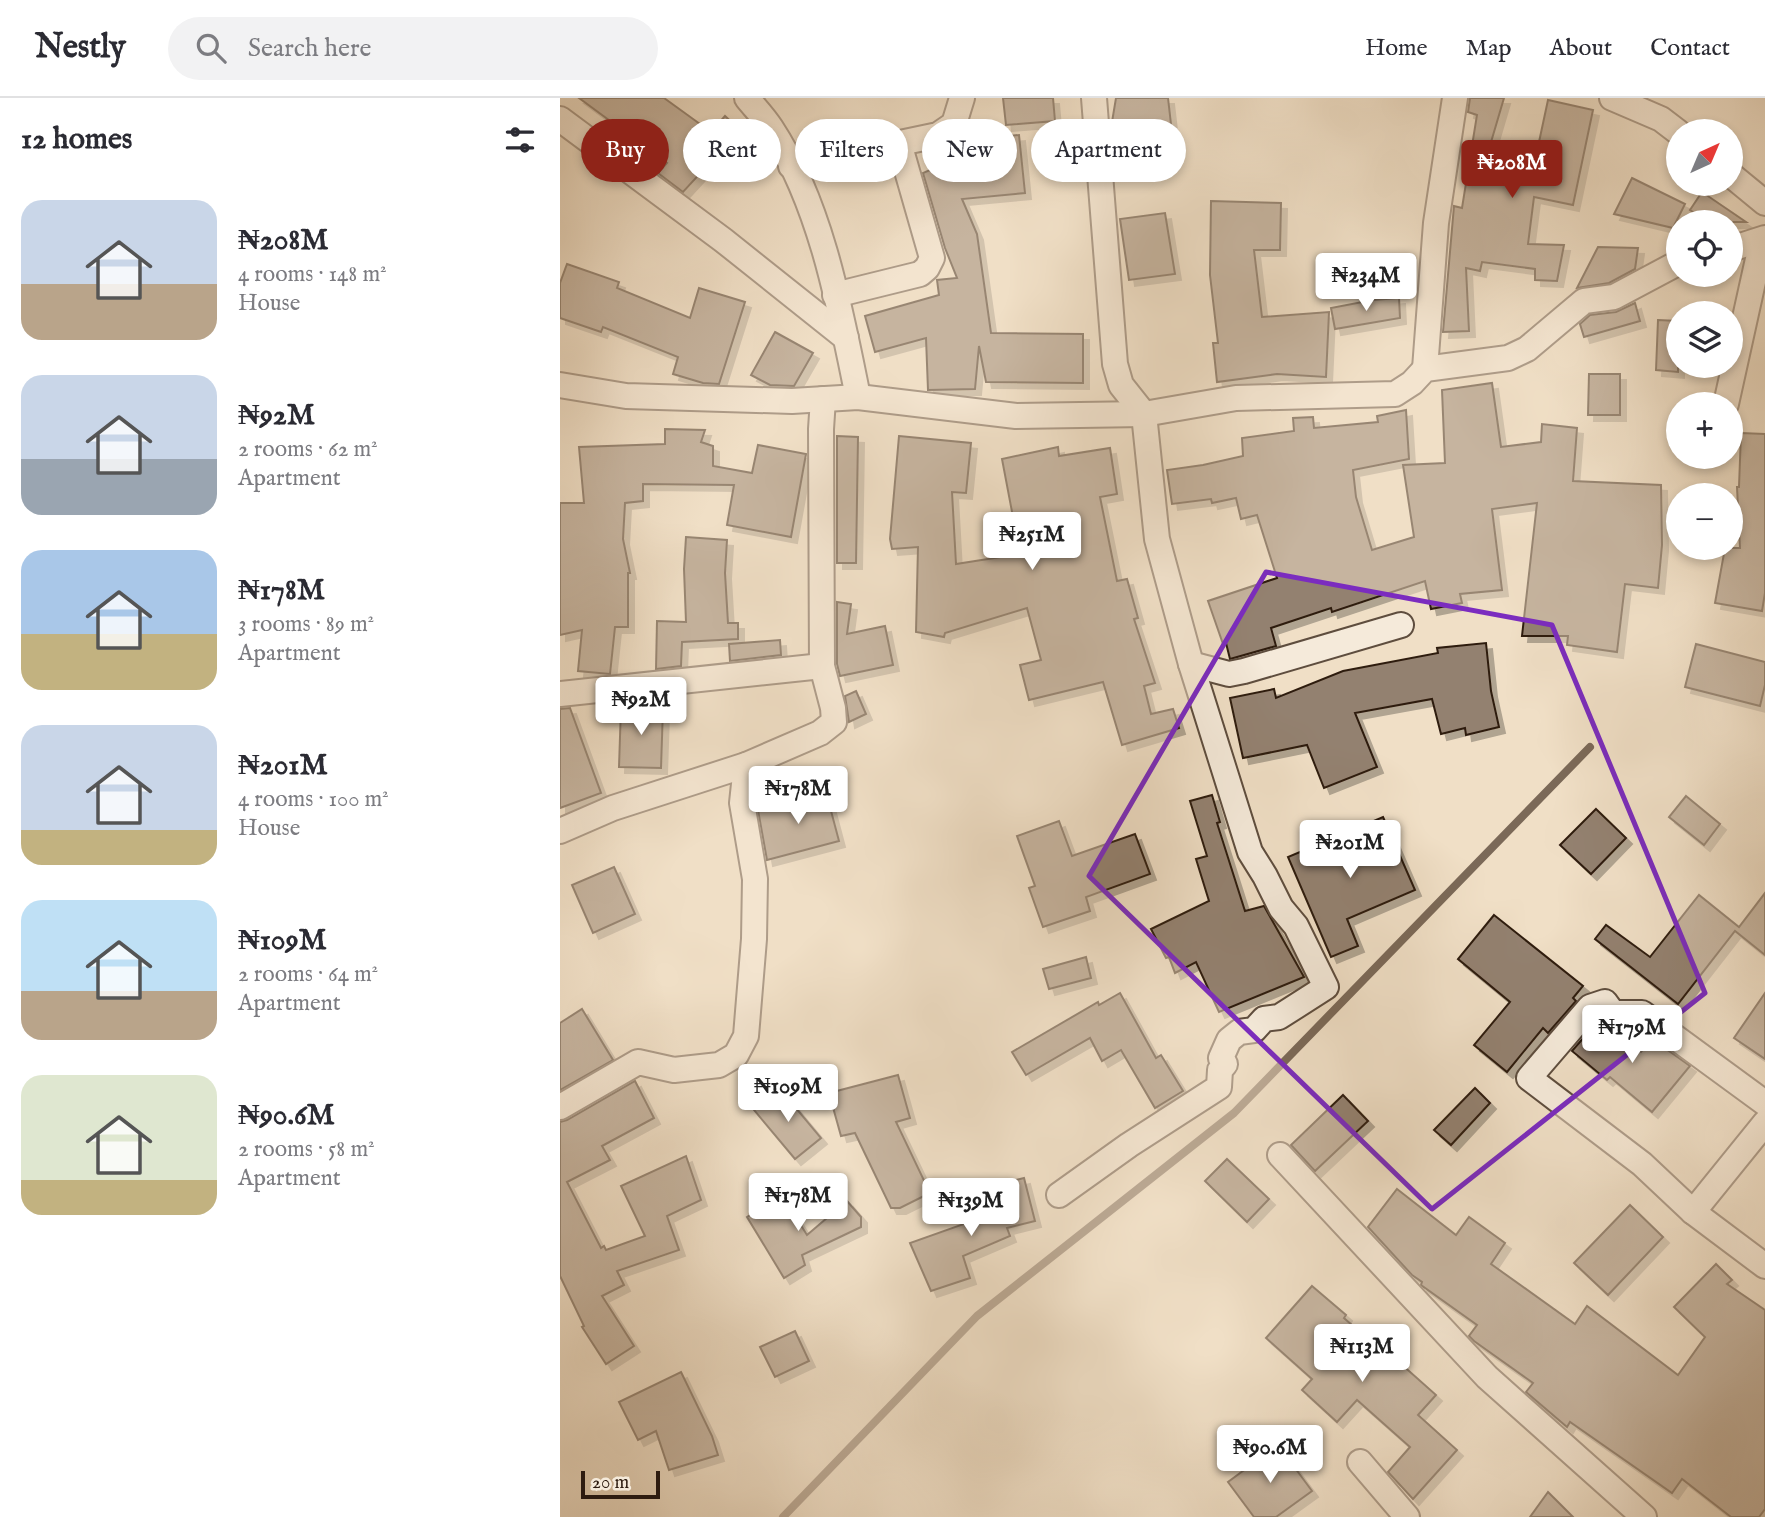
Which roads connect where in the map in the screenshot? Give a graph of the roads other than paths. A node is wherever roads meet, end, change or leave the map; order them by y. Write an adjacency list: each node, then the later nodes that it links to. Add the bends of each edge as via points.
1 (747, 98): 10 (street, via 771,128)
2 (962, 98): 8 (street, via 954,124 938,135)
3 (1094, 98): 24 (street, via 1115,364 1121,385)
4 (1455, 98): 19 (street, via 1436,223)
5 (1612, 98): 6 (street)
6 (1666, 116)
7 (560, 119): 18 (street)
8 (908, 141)
9 (795, 165): 10 (street)
10 (791, 166): 17 (street, via 820,238)
11 (908, 174): 17 (street, via 932,258 927,268 920,274)
12 (1743, 185): 13 (street)
13 (1765, 203)
14 (1764, 240): 15 (street); 21 (street)
15 (1743, 246)
16 (1666, 269): 19 (street, via 1614,297 1584,301 1527,349 1508,358)
17 (835, 295): 18 (street)
18 (846, 338): 22 (street)
19 (1425, 369): 24 (street, via 1395,394 1236,398)
20 (560, 385): 23 (street, via 626,397)
21 (1729, 392)
22 (858, 397): 23 (street); 24 (street, via 1016,415)
23 (823, 399): 27 (street)
24 (1144, 414): 26 (street, via 1157,539)
25 (1401, 625): 26 (street, via 1229,674)
26 (1191, 664): 35 (street, via 1250,852 1296,926 1326,987 1279,1017 1264,1019 1254,1030 1239,1032 1229,1040 1221,1058 1225,1064 1219,1087)
27 (822, 666): 28 (street); 29 (street, via 834,722 820,733)
28 (560, 694)
29 (746, 765): 30 (street, via 613,808); 32 (street, via 742,803 755,879 747,1036 736,1055 719,1065 674,1070 638,1062)
30 (560, 831)
31 (1765, 1102): 36 (street, via 1642,1013 1614,1013 1605,1002 1590,1007 1529,1078 1642,1164)
32 (560, 1107)
33 (1765, 1123): 36 (street)
34 (1280, 1155): 39 (street, via 1487,1377)
35 (1059, 1195)
36 (1693, 1212): 37 (street)
37 (1765, 1266)
38 (1360, 1462): 40 (street)
39 (1631, 1513)
40 (1407, 1517)

